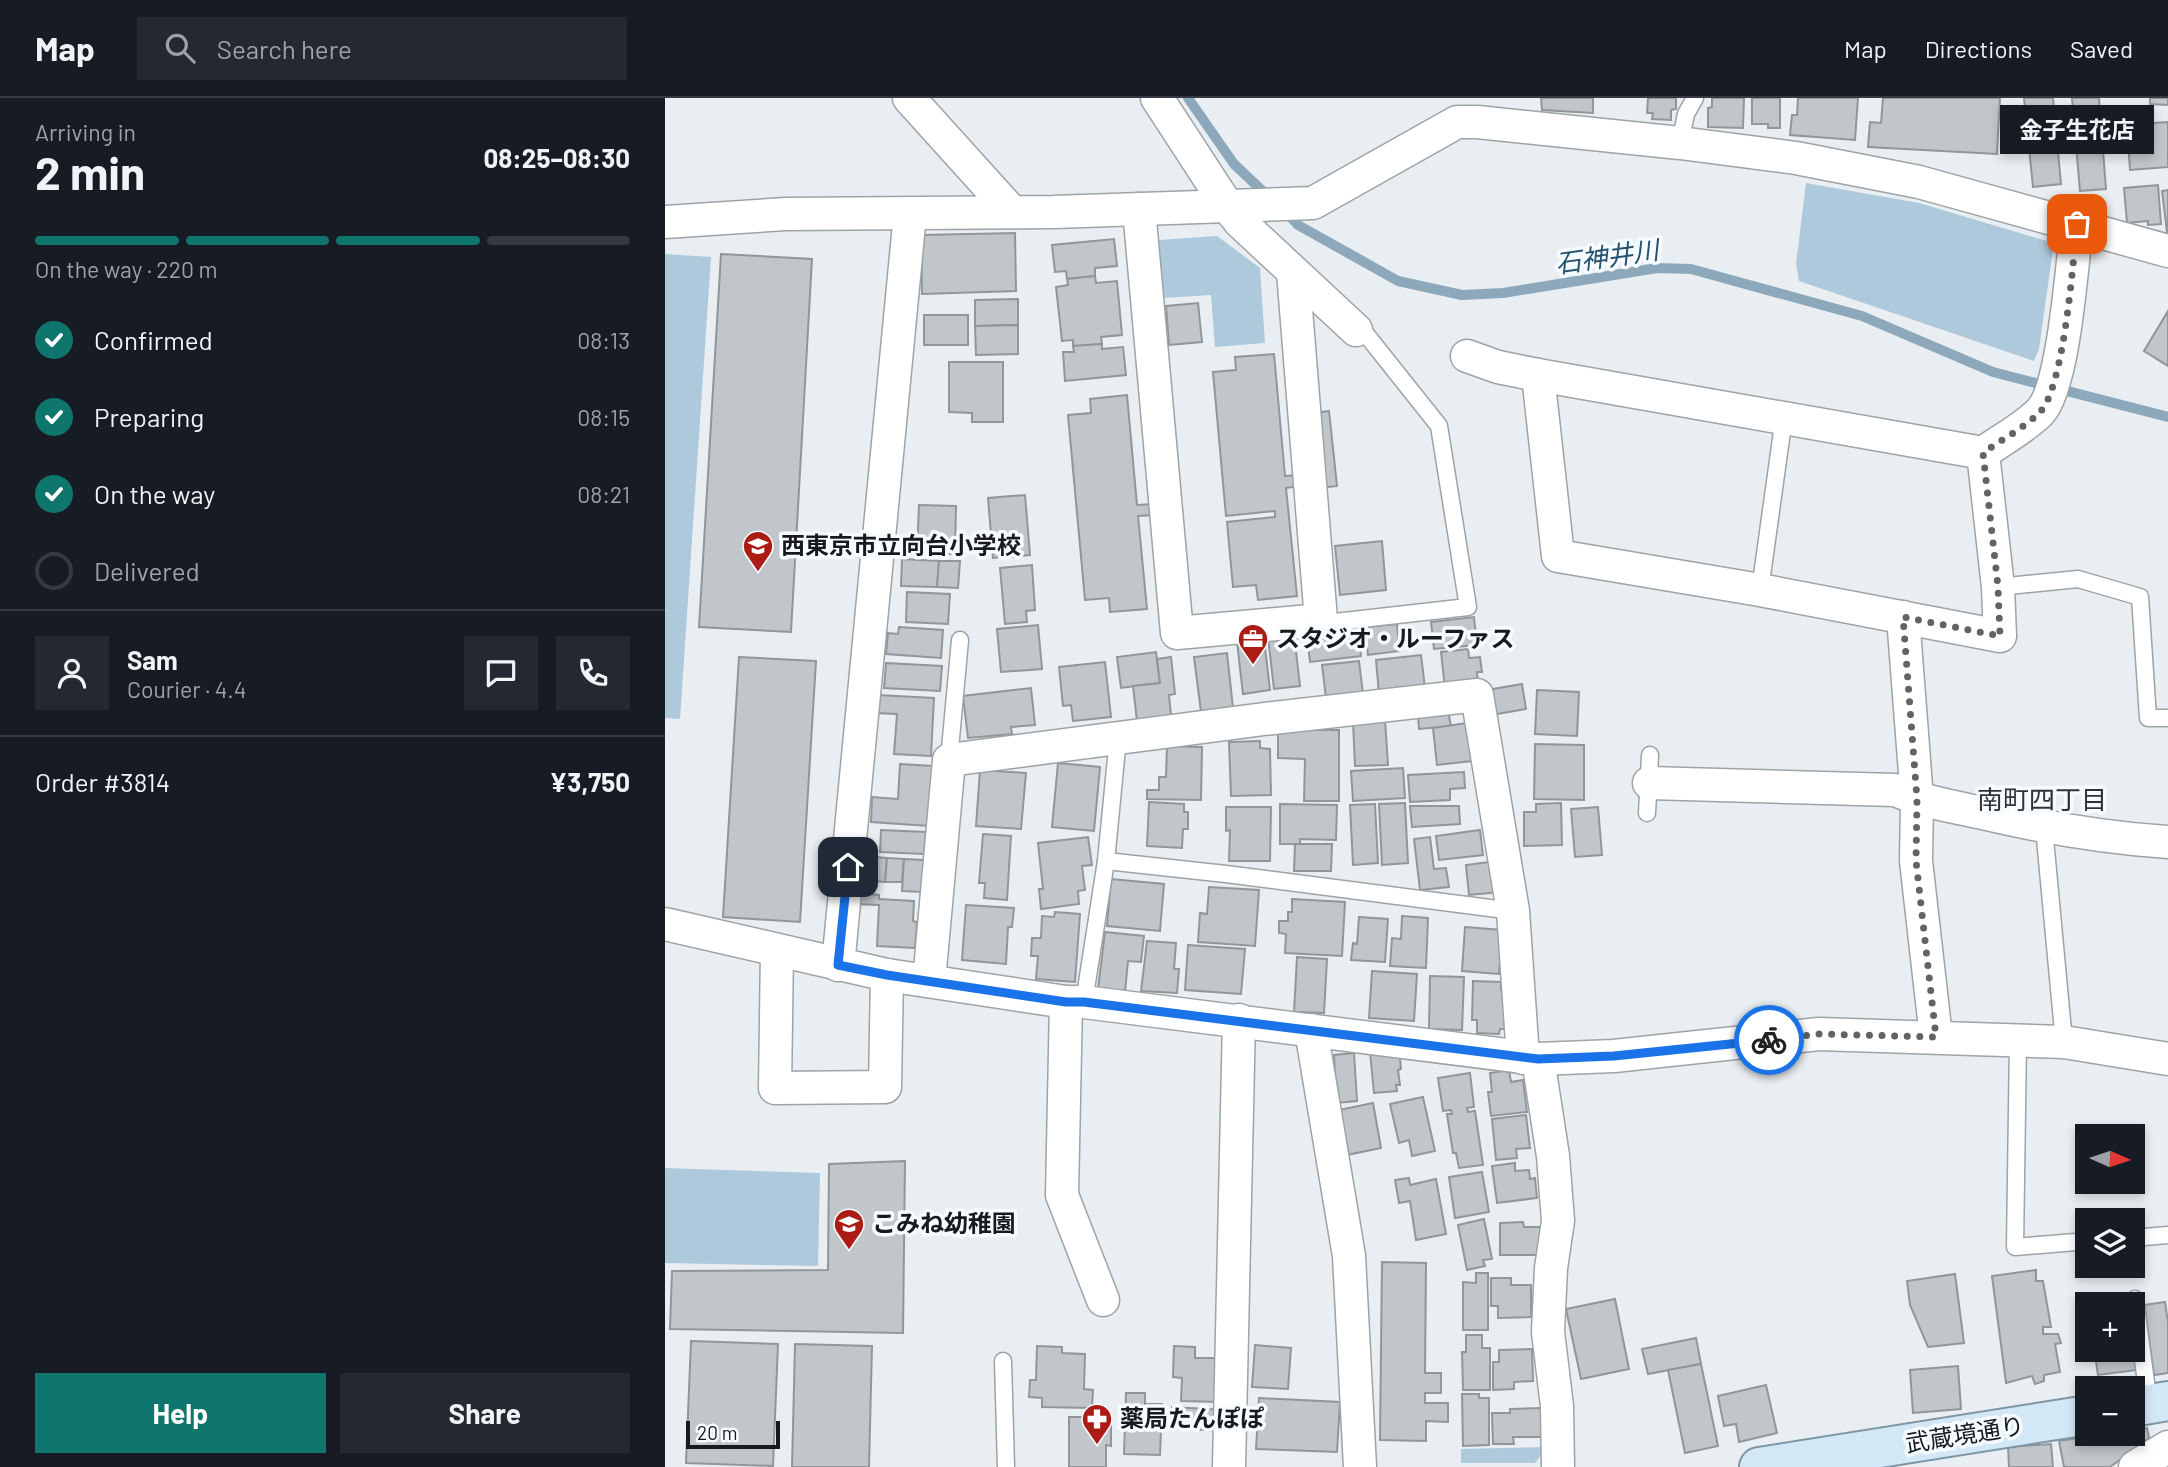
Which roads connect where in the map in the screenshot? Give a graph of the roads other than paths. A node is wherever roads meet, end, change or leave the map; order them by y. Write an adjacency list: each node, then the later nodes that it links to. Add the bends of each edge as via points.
1 (909, 98): 8 (street)
2 (1157, 98): 6 (street)
3 (1695, 98): 5 (lane, via 1686,114)
4 (1451, 110): 5 (street, via 1510,125); 6 (street, via 1313,203)
5 (1680, 144): 11 (street, via 1795,158 1905,180)
6 (1234, 206): 7 (street); 13 (street, via 1240,222)
7 (1139, 209): 8 (street); 22 (street, via 1177,633)
8 (1012, 212): 9 (street)
9 (910, 214): 10 (street, via 786,214); 35 (street)
10 (665, 222)
11 (2077, 224): 12 (street); 18 (street, via 2053,387 2040,412)
12 (2168, 251)
13 (1293, 272): 14 (street); 22 (street)
14 (1356, 330): 22 (lane, via 1365,333 1440,426 1468,607)
15 (1467, 356): 16 (street)
16 (1538, 375): 17 (street); 20 (street, via 1557,556)
17 (1784, 418): 18 (street); 20 (lane)
18 (1983, 453): 19 (street)
19 (1998, 587): 21 (street, via 2000,636); 24 (lane, via 2078,579 2140,597 2148,718)
20 (1760, 590): 21 (street)
21 (1903, 617): 28 (street)
22 (1321, 620)
23 (960, 639): 26 (lane)
24 (2168, 718)
25 (1118, 738): 26 (street); 31 (lane); 32 (street, via 1477,695)
26 (949, 760): 37 (street)
27 (1649, 784): 28 (street, via 1895,790)
28 (1917, 799): 29 (street); 41 (street, via 1916,861)
29 (2044, 828): 30 (street); 43 (lane)
30 (2168, 842)
31 (1106, 861): 32 (lane); 38 (lane)
32 (1513, 911): 44 (street)
33 (665, 924): 34 (street)
34 (777, 950): 35 (street); 36 (street, via 775,1088 885,1087)
35 (838, 965): 36 (street)
36 (887, 975): 37 (street)
37 (929, 981): 38 (street)
38 (1075, 1002): 39 (street); 49 (street, via 1062,1195)
39 (1239, 1020): 40 (street); 56 (street)
40 (1311, 1030): 44 (street); 57 (street, via 1349,1256)
41 (1936, 1037): 42 (street); 44 (street, via 1819,1034 1614,1056)
42 (2018, 1040): 43 (street); 48 (lane, via 2015,1247)
43 (2064, 1042): 45 (street)
44 (1531, 1059): 58 (street, via 1553,1156 1558,1220 1548,1332)
45 (2168, 1059)
46 (2168, 1235): 47 (lane)
47 (2145, 1237)
48 (2075, 1242)
49 (1103, 1300)
50 (1003, 1361): 55 (lane)
51 (2144, 1362): 52 (lane)
52 (2150, 1404)
53 (2075, 1417): 59 (main road, 武蔵境通り)
54 (2168, 1447): 60 (street)
55 (1006, 1467)
56 (1229, 1467)
57 (1360, 1467)
58 (1557, 1467)
59 (1759, 1467)
60 (2136, 1467)

